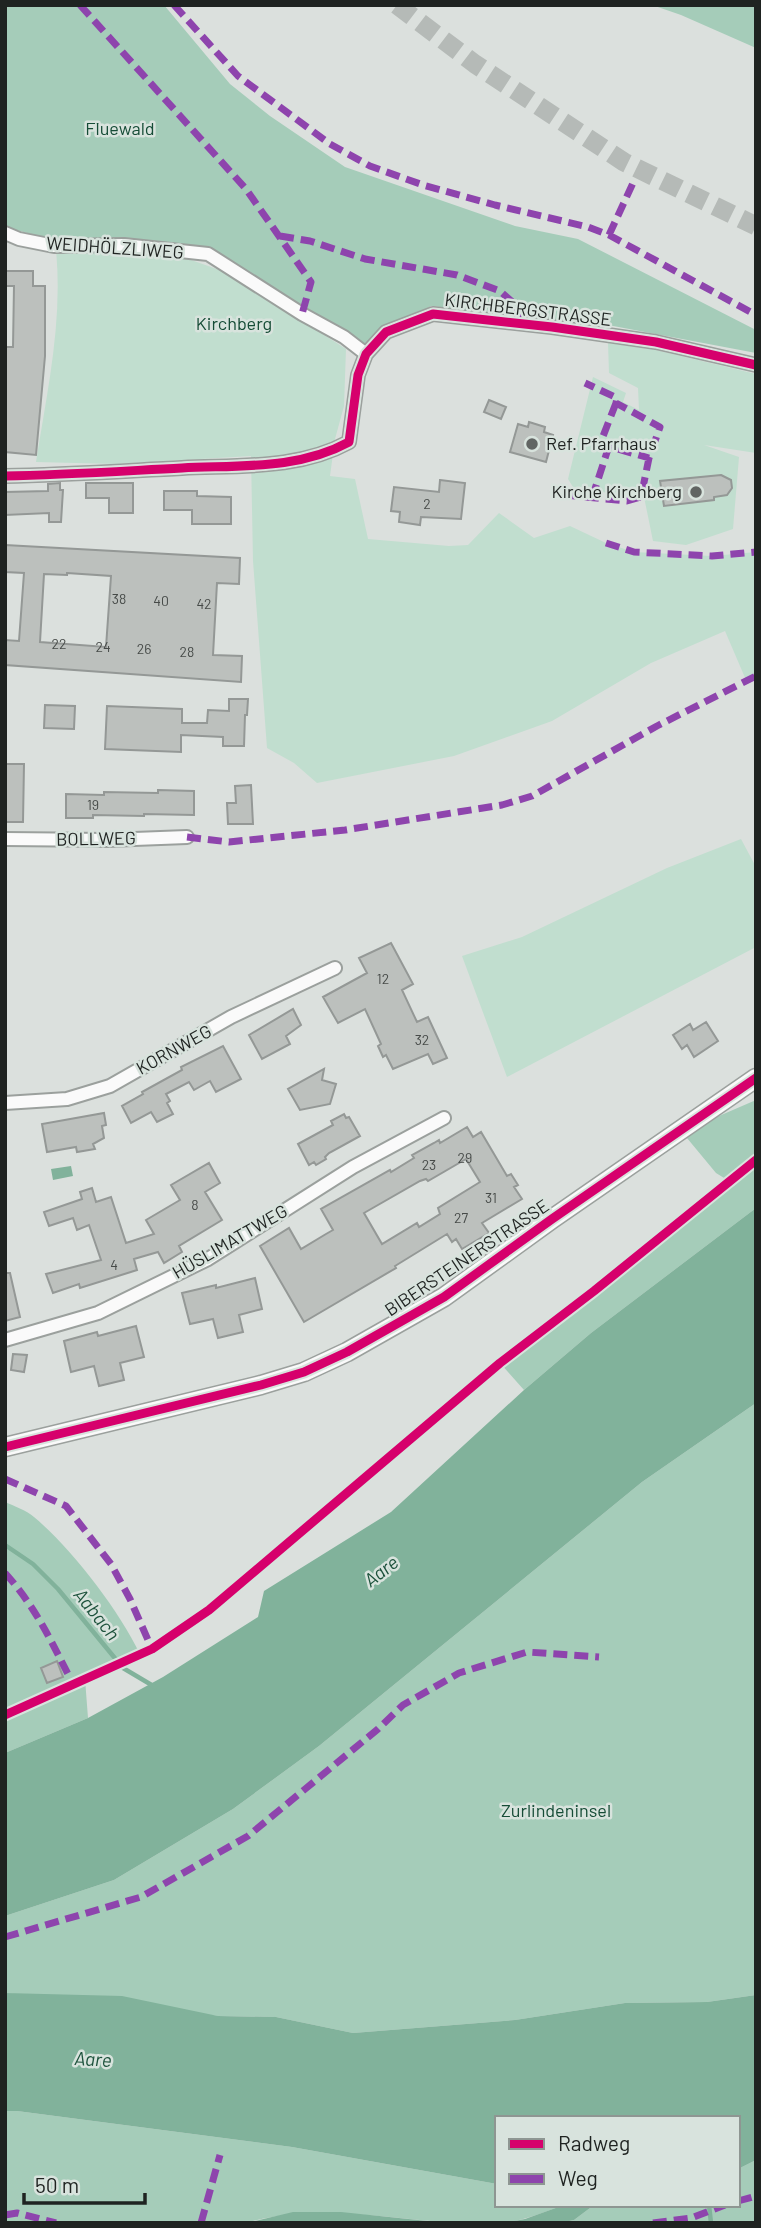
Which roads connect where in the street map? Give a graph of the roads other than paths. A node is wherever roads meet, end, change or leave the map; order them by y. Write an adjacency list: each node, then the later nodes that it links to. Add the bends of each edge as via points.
1 (5, 233): 2 (street, WEIDHÖLZLIWEG, via 54,246 124,245 208,254)
2 (366, 354): 3 (street, KIRCHBERGSTRASSE, via 386,332 433,314 656,342); 4 (street, via 358,375 349,442 335,450 250,466)
3 (756, 365)
4 (5, 476)
5 (187, 837): 6 (street, BOLLWEG)
6 (5, 839)
7 (335, 968): 9 (street, KORNWEG, via 232,1017 110,1086 67,1099)
8 (756, 1078): 12 (main road, BIBERSTEINERSTRASSE, via 444,1297 347,1352 261,1385)
9 (5, 1103)
10 (443, 1118): 11 (street, HÜSLIMATTWEG, via 353,1167 208,1259 98,1313)
11 (5, 1340)
12 (5, 1447)

